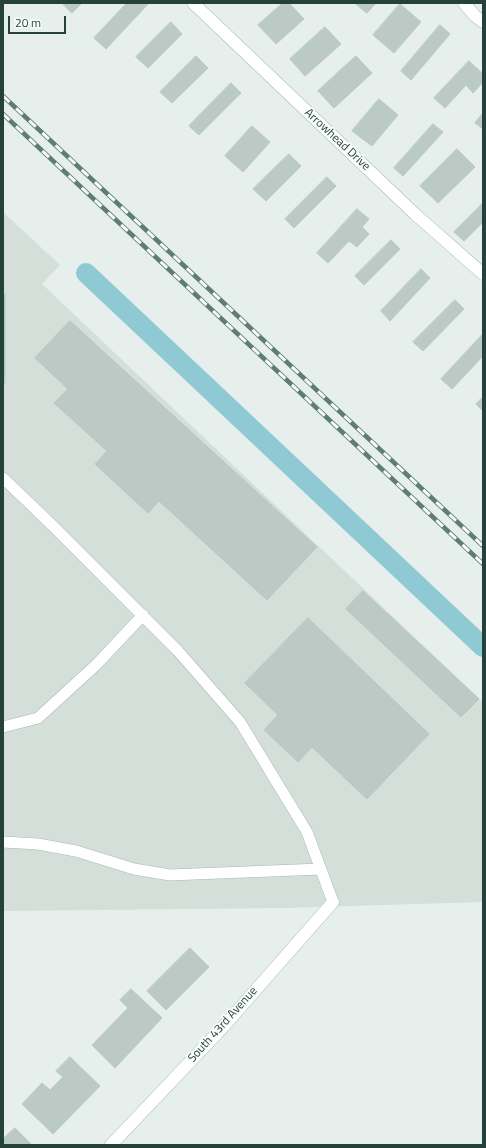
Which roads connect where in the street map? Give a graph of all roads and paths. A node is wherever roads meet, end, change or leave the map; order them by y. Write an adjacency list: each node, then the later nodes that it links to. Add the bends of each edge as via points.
1 (193, 3): 4 (street, Arrowhead Drive, via 410,209)
2 (464, 3): 3 (street)
3 (483, 22)
4 (483, 274)
5 (3, 478): 6 (lane)
6 (143, 615): 7 (lane, via 97,664 38,718); 9 (lane, via 240,722 307,832)
7 (3, 727)
8 (3, 842): 9 (lane, via 38,844 76,851 134,869 170,875)
9 (320, 869): 10 (lane)
10 (333, 902): 11 (street, South 43rd Avenue, via 224,1026)
11 (111, 1145)

